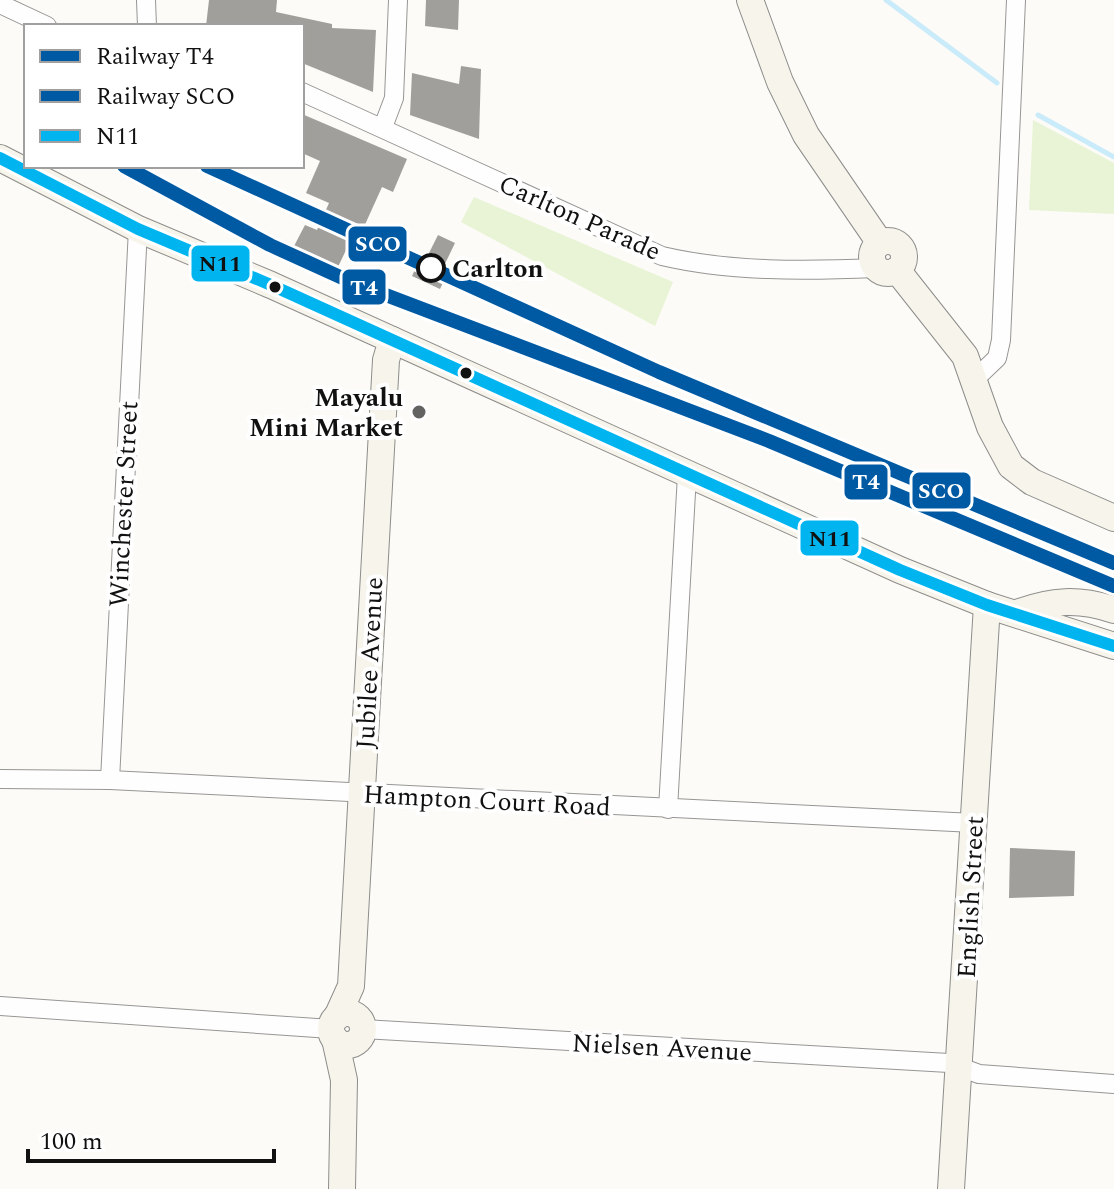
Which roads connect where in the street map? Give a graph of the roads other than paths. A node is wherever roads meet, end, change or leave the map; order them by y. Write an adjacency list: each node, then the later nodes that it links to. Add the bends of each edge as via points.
1 (146, 0): 7 (street)
2 (398, 0): 9 (street, via 394,98)
3 (750, 0): 12 (main road, via 806,135)
4 (1016, 0): 14 (street, via 1001,340 997,358)
5 (0, 4): 6 (street)
6 (43, 24)
7 (147, 24)
8 (304, 93): 9 (street, Carlton Parade)
9 (383, 127): 12 (street, Carlton Parade, via 662,256 799,269)
10 (0, 158): 11 (main road)
11 (138, 229): 13 (main road); 22 (street, Winchester Street)
12 (884, 260): 14 (main road, via 940,321)
13 (392, 340): 15 (main road); 23 (main road, Jubilee Avenue, via 386,366)
14 (975, 379): 16 (main road, via 990,427 1011,466 1032,482)
15 (687, 475): 17 (main road); 24 (street)
16 (1114, 518)
17 (987, 605): 19 (main road); 25 (main road, English Street)
18 (1114, 610): 19 (main road, via 1088,601 1054,601)
19 (1017, 613): 20 (main road)
20 (1114, 646)
21 (0, 779): 22 (street, Hampton Court Road)
22 (110, 780): 23 (street, Hampton Court Road)
23 (362, 793): 24 (street, Hampton Court Road); 27 (main road, Jubilee Avenue)
24 (668, 809): 25 (street, Hampton Court Road)
25 (974, 823): 28 (main road, English Street)
26 (0, 1006): 27 (street, Nielsen Avenue)
27 (346, 1029): 28 (street, Nielsen Avenue); 30 (main road)
28 (960, 1067): 29 (street, Nielsen Avenue, via 979,1074); 31 (main road, English Street)
29 (1114, 1084)
30 (342, 1189)
31 (951, 1189)

